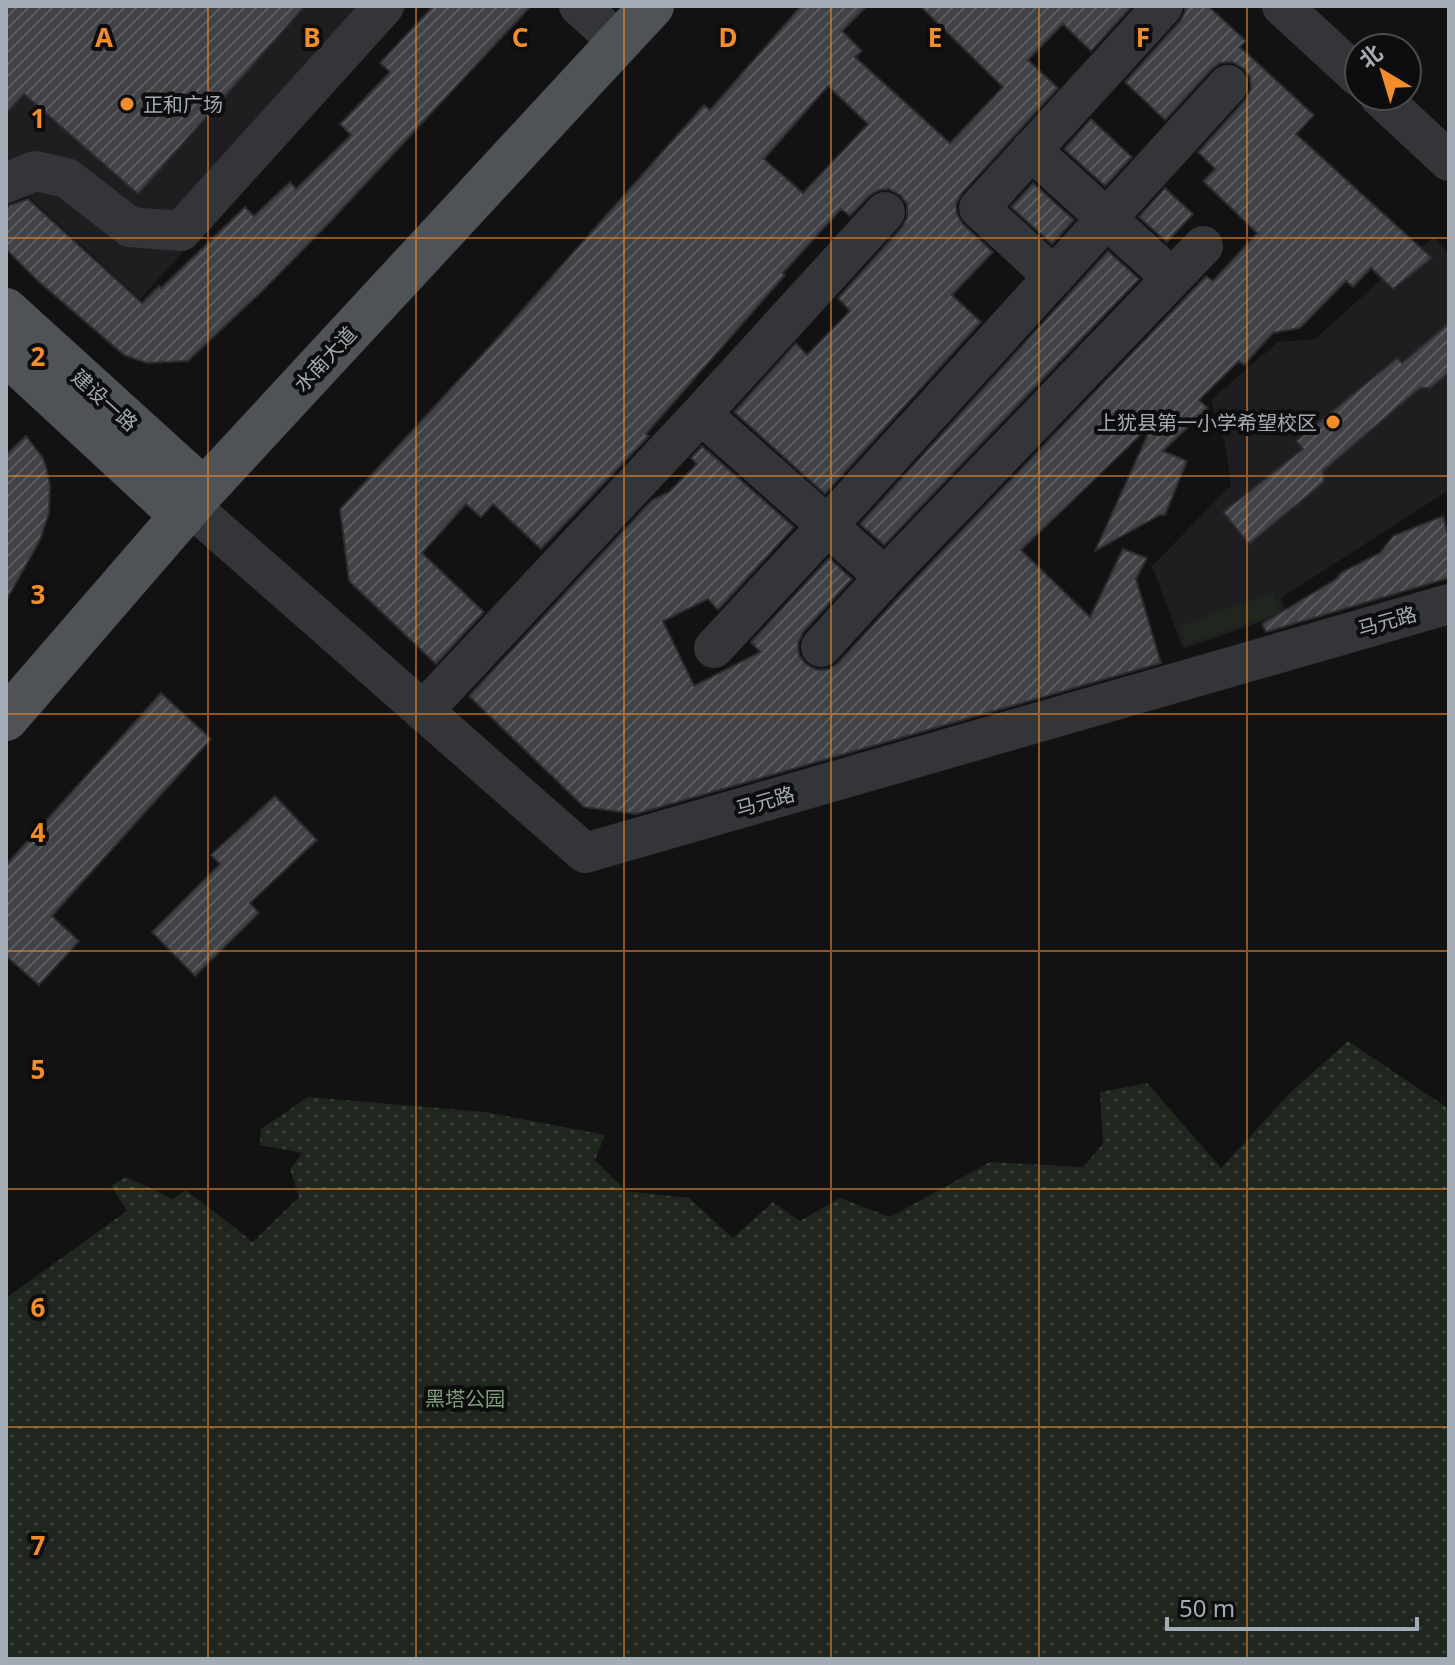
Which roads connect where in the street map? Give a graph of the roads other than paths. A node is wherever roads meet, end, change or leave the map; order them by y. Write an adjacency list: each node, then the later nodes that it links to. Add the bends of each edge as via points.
1 (384, 6): 12 (street, via 181,231 130,227 67,178 35,171)
2 (579, 6): 6 (street)
3 (652, 6): 6 (main road, 水南大道)
4 (1163, 6): 10 (street)
5 (1282, 6): 7 (street)
6 (619, 42): 21 (main road, 水南大道)
7 (1343, 62)
8 (1228, 85): 14 (street)
9 (1396, 112): 11 (street)
10 (1031, 150): 14 (street); 16 (street, via 979,208)
11 (1449, 161)
12 (6, 183)
13 (885, 212): 20 (street)
14 (1107, 219): 16 (street); 17 (street)
15 (1203, 246): 17 (street)
16 (1054, 277): 22 (street)
17 (1172, 278): 23 (street)
18 (6, 310): 21 (main road, 建设一路)
19 (6, 353): 21 (main road)
20 (701, 414): 22 (street); 27 (street)
21 (192, 504): 27 (street, 马元路); 28 (main road, 水南大道)
22 (827, 526): 23 (street); 26 (street)
23 (885, 577): 25 (street)
24 (1449, 604): 27 (street, 马元路, via 585,853)
25 (821, 647)
26 (714, 648)
27 (423, 711)
28 (6, 719)

